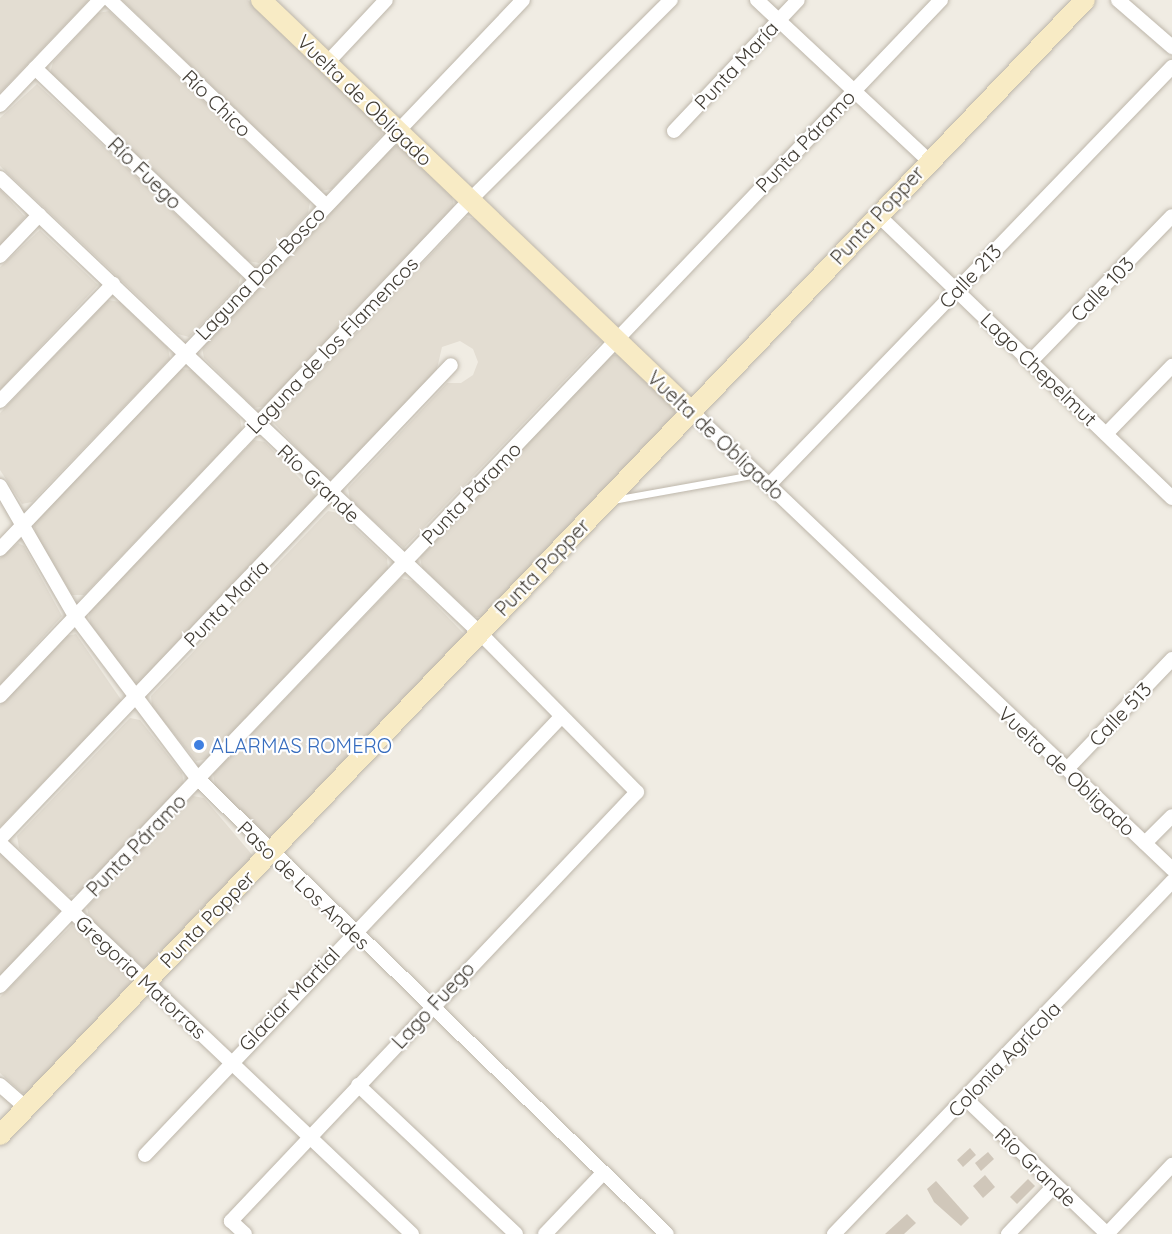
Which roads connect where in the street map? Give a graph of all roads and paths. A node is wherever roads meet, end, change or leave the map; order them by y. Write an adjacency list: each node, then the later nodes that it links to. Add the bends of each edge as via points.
1 (100, 0): 16 (street)
2 (110, 0): 24 (street, Río Chico)
3 (261, 0): 14 (street, Vuelta de Obligado)
4 (386, 0): 14 (street)
5 (523, 0): 19 (street, Laguna Don Bosco)
6 (671, 0): 23 (street, Laguna de los Flamencos)
7 (757, 0): 12 (street)
8 (798, 0): 12 (street, Punta María)
9 (941, 0): 17 (street, Punta Páramo)
10 (1085, 0): 21 (street, Punta Popper)
11 (1118, 0): 13 (street)
12 (778, 20): 17 (street); 20 (street, Punta María)
13 (1172, 47)
14 (327, 63): 19 (street, Vuelta de Obligado)
15 (1172, 67): 31 (street, Calle 213)
16 (35, 68): 18 (street); 29 (street, Río Fuego)
17 (854, 92): 21 (street); 32 (street, Punta Páramo)
18 (0, 105)
19 (397, 129): 23 (street, Vuelta de Obligado); 24 (street, Laguna Don Bosco)
20 (674, 131)
21 (928, 160): 26 (street, Punta Popper)
22 (0, 178): 25 (street, Río Grande)
23 (469, 201): 32 (street, Vuelta de Obligado); 39 (street, Laguna de los Flamencos)
24 (325, 205): 29 (street, Laguna Don Bosco)
25 (39, 215): 28 (street); 30 (street, Río Grande)
26 (878, 215): 31 (street, Lago Chepelmut); 38 (street, Punta Popper)
27 (1172, 216): 34 (street, Calle 103)
28 (0, 256)
29 (255, 278): 33 (street, Laguna Don Bosco)
30 (113, 284): 33 (street, Río Grande); 37 (street)
31 (957, 289): 34 (street, Lago Chepelmut); 42 (street, Calle 213)
32 (616, 340): 38 (street, Vuelta de Obligado); 49 (street, Punta Páramo)
33 (185, 352): 39 (street, Río Grande); 47 (street, Laguna Don Bosco)
34 (1031, 361): 40 (street, Lago Chepelmut)
35 (451, 365): 44 (street, Punta María)
36 (1172, 366): 40 (street)
37 (0, 401)
38 (690, 410): 41 (street, Vuelta de Obligado); 46 (street, Punta Popper)
39 (257, 424): 44 (street, Río Grande); 50 (street, Laguna de los Flamencos)
40 (1106, 434): 45 (street, Lago Chepelmut)
41 (758, 474): 42 (street, Vuelta de Obligado); 46 (lane)
42 (769, 484): 56 (street, Vuelta de Obligado)
43 (0, 486): 47 (street, Paso de Los Andes)
44 (330, 494): 49 (street, Río Grande); 54 (street, Punta María)
45 (1172, 498)
46 (603, 502): 51 (street, Punta Popper)
47 (23, 525): 48 (street, Laguna Don Bosco); 50 (street, Paso de Los Andes)
48 (0, 549)
49 (404, 563): 51 (street, Río Grande); 57 (street, Punta Páramo)
50 (75, 616): 53 (street, Laguna de los Flamencos); 54 (street, Paso de Los Andes)
51 (479, 632): 55 (street, Río Grande); 62 (street, Punta Popper)
52 (1172, 659): 56 (street, Calle 513)
53 (0, 696)
54 (135, 698): 57 (street, Paso de Los Andes); 60 (street, Punta María)
55 (561, 717): 58 (street, Río Grande); 66 (street, Glaciar Martial)
56 (1067, 770): 61 (street, Vuelta de Obligado)
57 (198, 779): 62 (street, Paso de Los Andes); 65 (street, Punta Páramo)
58 (637, 792): 69 (street, Lago Fuego)
59 (1172, 816): 61 (street)
60 (0, 841): 65 (street, Gregoria Matorras)
61 (1145, 843): 63 (street, Vuelta de Obligado)
62 (270, 853): 66 (street, Paso de Los Andes); 67 (street, Punta Popper)
63 (1172, 870)
64 (1172, 881): 73 (street, Colonia Agrícola)
65 (72, 912): 67 (street, Gregoria Matorras); 68 (street, Punta Páramo)
66 (352, 934): 69 (street, Paso de Los Andes); 70 (street, Glaciar Martial)
67 (146, 982): 70 (street, Gregoria Matorras); 74 (street, Punta Popper)
68 (0, 986)
69 (431, 1006): 72 (street, Lago Fuego); 79 (street, Paso de Los Andes)
70 (230, 1061): 76 (street, Gregoria Matorras); 77 (street, Glaciar Martial)
71 (0, 1085): 74 (street)
72 (357, 1085): 76 (street, Lago Fuego); 83 (street)
73 (967, 1100): 80 (street, Río Grande); 86 (street, Colonia Agrícola)
74 (26, 1108): 75 (street, Punta Popper)
75 (0, 1135)
76 (310, 1136): 81 (street, Lago Fuego, via 231,1221); 82 (street, Gregoria Matorras)
77 (145, 1155)
78 (1172, 1165): 88 (street)
79 (603, 1173): 84 (street); 85 (street, Paso de Los Andes)
80 (1054, 1186): 87 (street); 88 (street, Río Grande)
81 (245, 1234)
82 (412, 1234)
83 (516, 1234)
84 (545, 1234)
85 (667, 1234)
86 (834, 1234)
87 (1008, 1234)
88 (1107, 1234)

